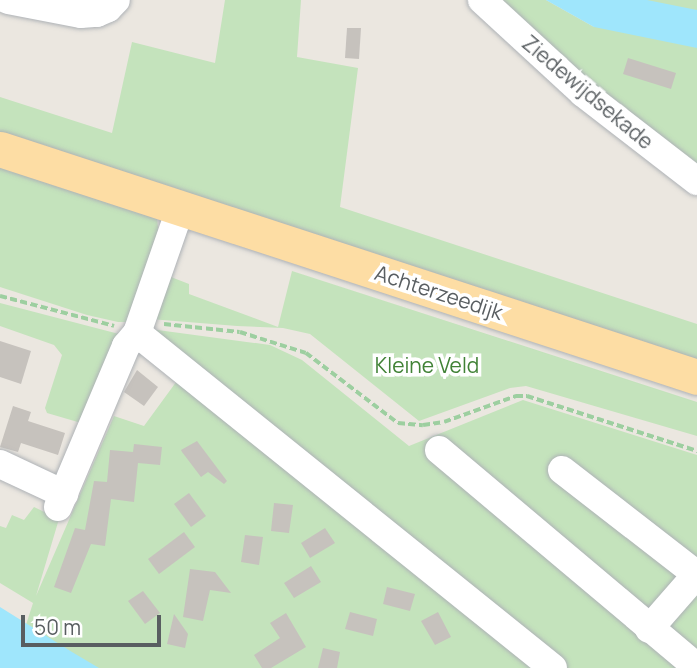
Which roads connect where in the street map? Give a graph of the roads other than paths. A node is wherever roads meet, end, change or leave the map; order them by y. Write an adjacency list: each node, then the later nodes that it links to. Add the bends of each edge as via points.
1 (8, 0): 2 (street, via 81,14 97,13)
2 (116, 0)
3 (482, 0): 5 (street, Ziedewijdsekade, via 583,93)
4 (0, 149): 6 (main road, Achterzeedijk)
5 (697, 181)
6 (181, 207): 7 (street); 8 (main road, Achterzeedijk)
7 (139, 329): 10 (street, via 126,346 61,501); 15 (street)
8 (697, 377)
9 (439, 450): 13 (street)
10 (0, 464)
11 (562, 470): 12 (street)
12 (697, 574): 13 (street)
13 (649, 629): 14 (street)
14 (697, 667)
15 (552, 668)

